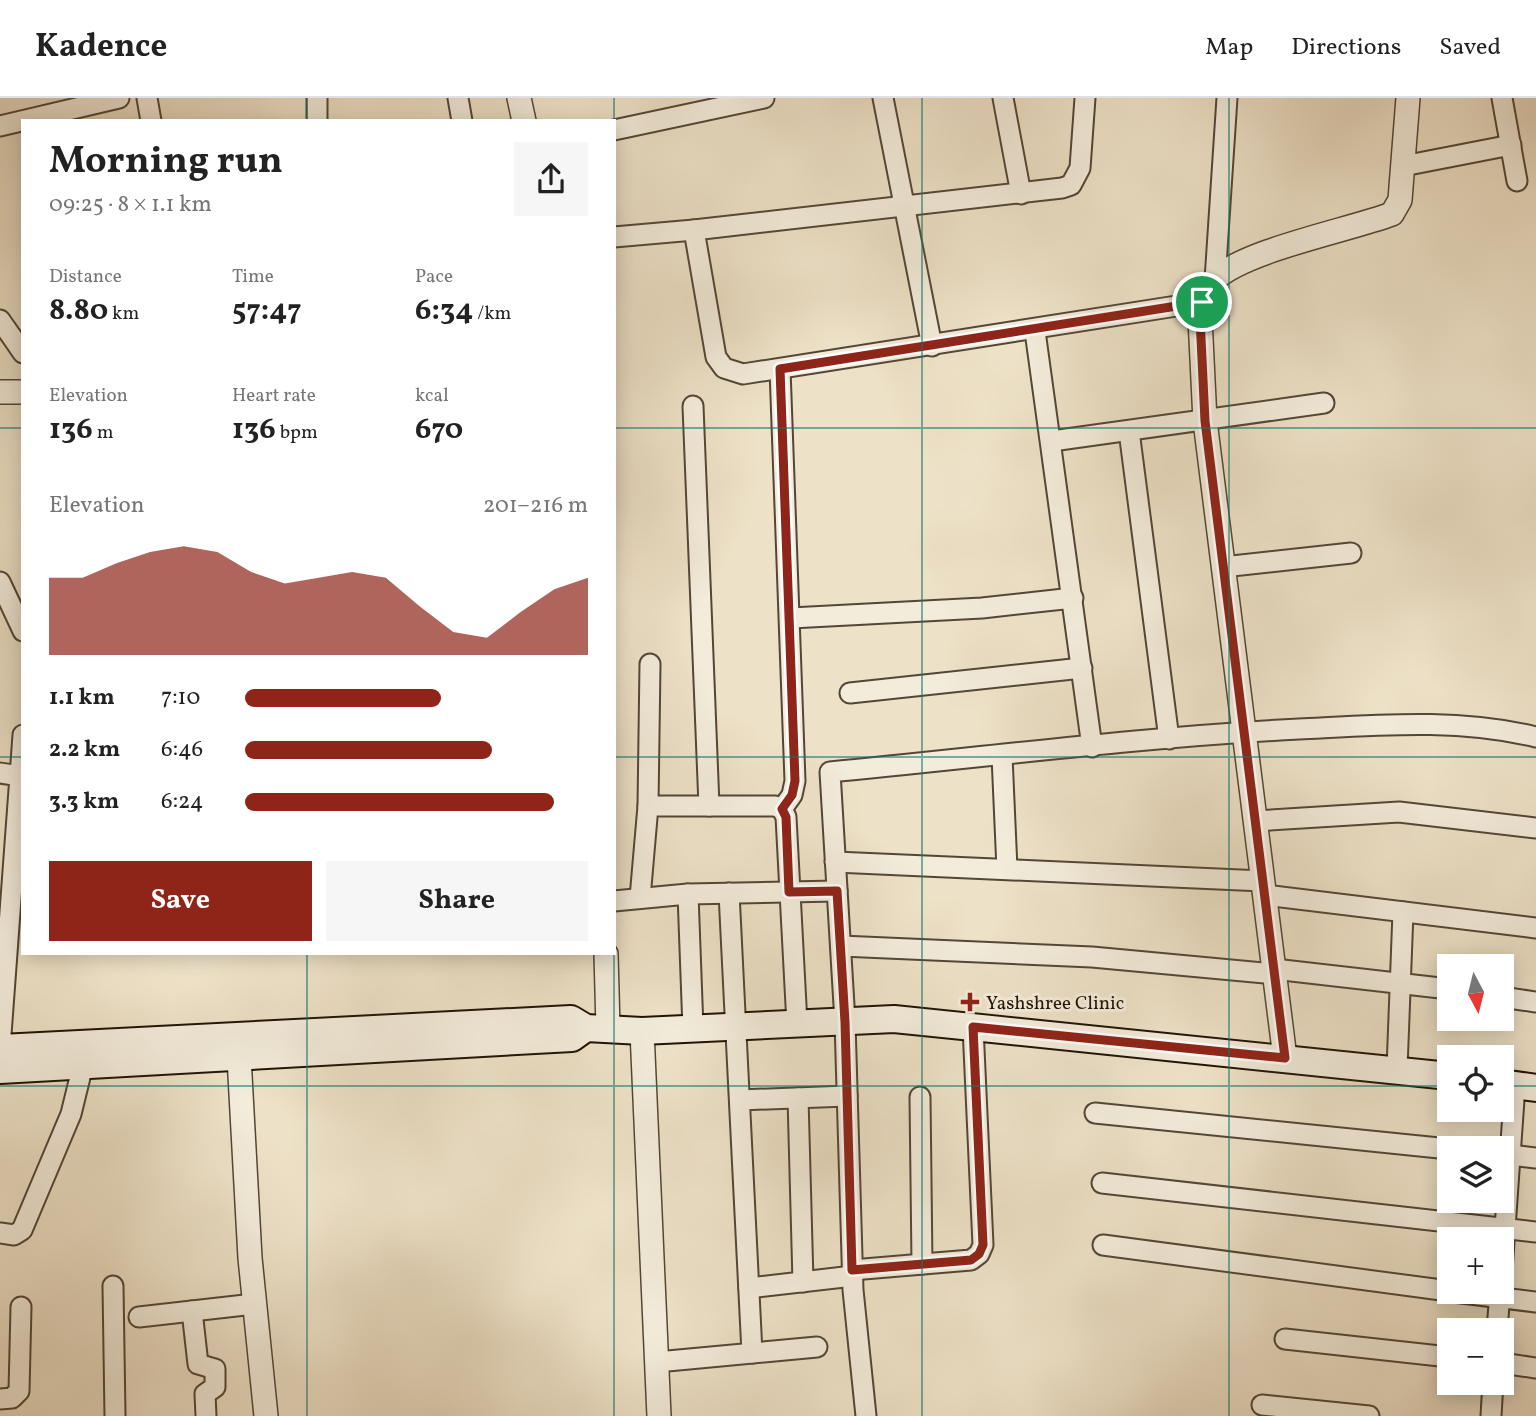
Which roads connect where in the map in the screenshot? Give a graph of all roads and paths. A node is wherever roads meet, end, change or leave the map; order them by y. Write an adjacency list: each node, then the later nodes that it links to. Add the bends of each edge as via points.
1 (119, 98): 13 (street)
2 (147, 98): 14 (street)
3 (317, 98): 15 (street)
4 (458, 98): 16 (street)
5 (519, 98): 17 (street)
6 (764, 98): 20 (street)
7 (883, 98): 25 (street)
8 (1003, 98): 24 (street)
9 (1086, 98): 24 (street, via 1077,177 1072,185)
10 (1227, 98): 28 (street)
11 (1408, 98): 22 (street)
12 (1502, 98): 21 (street)
13 (26, 119)
14 (151, 119)
15 (317, 119)
16 (461, 119)
17 (524, 119)
18 (21, 120): 19 (street)
19 (0, 125)
20 (616, 130)
21 (1511, 145): 22 (street); 23 (street)
22 (1403, 166): 28 (street, via 1400,200 1392,214 1260,257)
23 (1517, 181)
24 (1021, 194): 25 (street)
25 (906, 208): 26 (street); 32 (street)
26 (694, 230): 27 (street); 34 (street, via 716,357 733,373)
27 (616, 237)
28 (1215, 279): 29 (street)
29 (1202, 302): 31 (street); 39 (street)
30 (12, 328): 33 (street)
31 (1035, 331): 32 (street); 41 (street)
32 (932, 346): 34 (street)
33 (21, 348)
34 (780, 369): 46 (street)
35 (0, 392): 36 (street)
36 (21, 392)
37 (1324, 403): 39 (street)
38 (693, 406): 61 (street)
39 (1205, 421): 40 (street); 43 (street)
40 (1129, 430): 41 (street); 53 (street)
41 (1052, 441): 45 (street)
42 (1351, 553): 43 (street)
43 (1223, 567): 51 (street)
44 (0, 582): 47 (street)
45 (1073, 598): 46 (street, via 956,610); 49 (street)
46 (791, 618): 62 (street, via 795,781)
47 (21, 627)
48 (650, 664): 60 (street)
49 (1082, 668): 50 (street); 54 (street)
50 (850, 693)
51 (1244, 732): 52 (street, via 1413,723 1488,728); 53 (street); 63 (street)
52 (1536, 737)
53 (1169, 739): 54 (street)
54 (1092, 747): 55 (street)
55 (1002, 755): 65 (street, via 830,772); 66 (street)
56 (21, 762): 58 (street)
57 (0, 773): 58 (street)
58 (20, 776): 59 (street)
59 (20, 806): 91 (street)
60 (648, 806): 61 (street); 72 (street)
61 (709, 806): 62 (street)
62 (782, 809): 69 (street)
63 (1255, 821): 64 (street, via 1399,813); 67 (street)
64 (1536, 828)
65 (835, 862): 66 (street); 68 (street)
66 (1007, 869): 67 (street)
67 (1264, 888): 74 (street); 78 (street)
68 (837, 891): 69 (street); 76 (street)
69 (789, 892): 70 (street); 84 (street)
70 (729, 893): 71 (street); 85 (street)
71 (688, 894): 72 (street); 88 (street)
72 (640, 898): 73 (street)
73 (616, 901)
74 (1404, 912): 75 (street); 79 (street)
75 (1536, 928)
76 (841, 946): 78 (street, via 1049,954); 83 (street)
77 (606, 955): 87 (street)
78 (1274, 971): 79 (street); 93 (street)
79 (1401, 982): 80 (street); 95 (street)
80 (1437, 987)
81 (1514, 999): 82 (street)
82 (1536, 1002)
83 (845, 1022): 84 (main road); 86 (main road, via 894,1019); 99 (street)
84 (797, 1024): 85 (main road)
85 (737, 1027): 88 (main road); 102 (street)
86 (973, 1027): 93 (main road); 114 (street, via 983,1245 971,1260)
87 (597, 1028): 89 (main road); 90 (main road, via 572,1038)
88 (693, 1029): 89 (main road)
89 (642, 1031): 130 (street)
90 (455, 1035): 91 (main road); 92 (main road)
91 (0, 1048)
92 (239, 1056): 94 (main road); 122 (street)
93 (1285, 1058): 95 (main road)
94 (83, 1065): 96 (main road); 112 (street, via 71,1114 22,1230 15,1235)
95 (1397, 1069): 97 (main road)
96 (0, 1070)
97 (1437, 1074)
98 (1517, 1086): 104 (street)
99 (847, 1096): 101 (street); 115 (street)
100 (920, 1097): 114 (street)
101 (798, 1098): 102 (street); 116 (street)
102 (740, 1100): 118 (street)
103 (1095, 1113): 105 (street)
104 (1509, 1136)
105 (1437, 1148)
106 (1514, 1155): 107 (street)
107 (1536, 1158)
108 (1102, 1183): 109 (street)
109 (1496, 1227)
110 (1514, 1229): 111 (street)
111 (1536, 1232)
112 (0, 1233)
113 (1103, 1245): 119 (street)
114 (922, 1264): 115 (street)
115 (853, 1273): 116 (street); 140 (street)
116 (803, 1282): 118 (street)
117 (113, 1286): 136 (street)
118 (749, 1289): 128 (street)
119 (1437, 1289)
120 (1514, 1297): 121 (street)
121 (1536, 1302)
122 (254, 1304): 124 (street); 138 (street)
123 (21, 1307): 134 (street, via 19,1391 12,1398)
124 (192, 1311): 125 (street); 137 (street, via 198,1364 215,1369 215,1387 205,1394)
125 (139, 1317)
126 (1285, 1339): 129 (street)
127 (817, 1348): 128 (street)
128 (752, 1353): 130 (street)
129 (1437, 1356)
130 (656, 1362): 139 (street)
131 (1514, 1364): 132 (street)
132 (1536, 1367)
133 (1492, 1395): 142 (street)
134 (0, 1399)
135 (1262, 1405): 141 (street)
136 (115, 1416)
137 (206, 1416)
138 (266, 1416)
139 (659, 1416)
140 (866, 1416)
141 (1369, 1416)
142 (1491, 1416)

